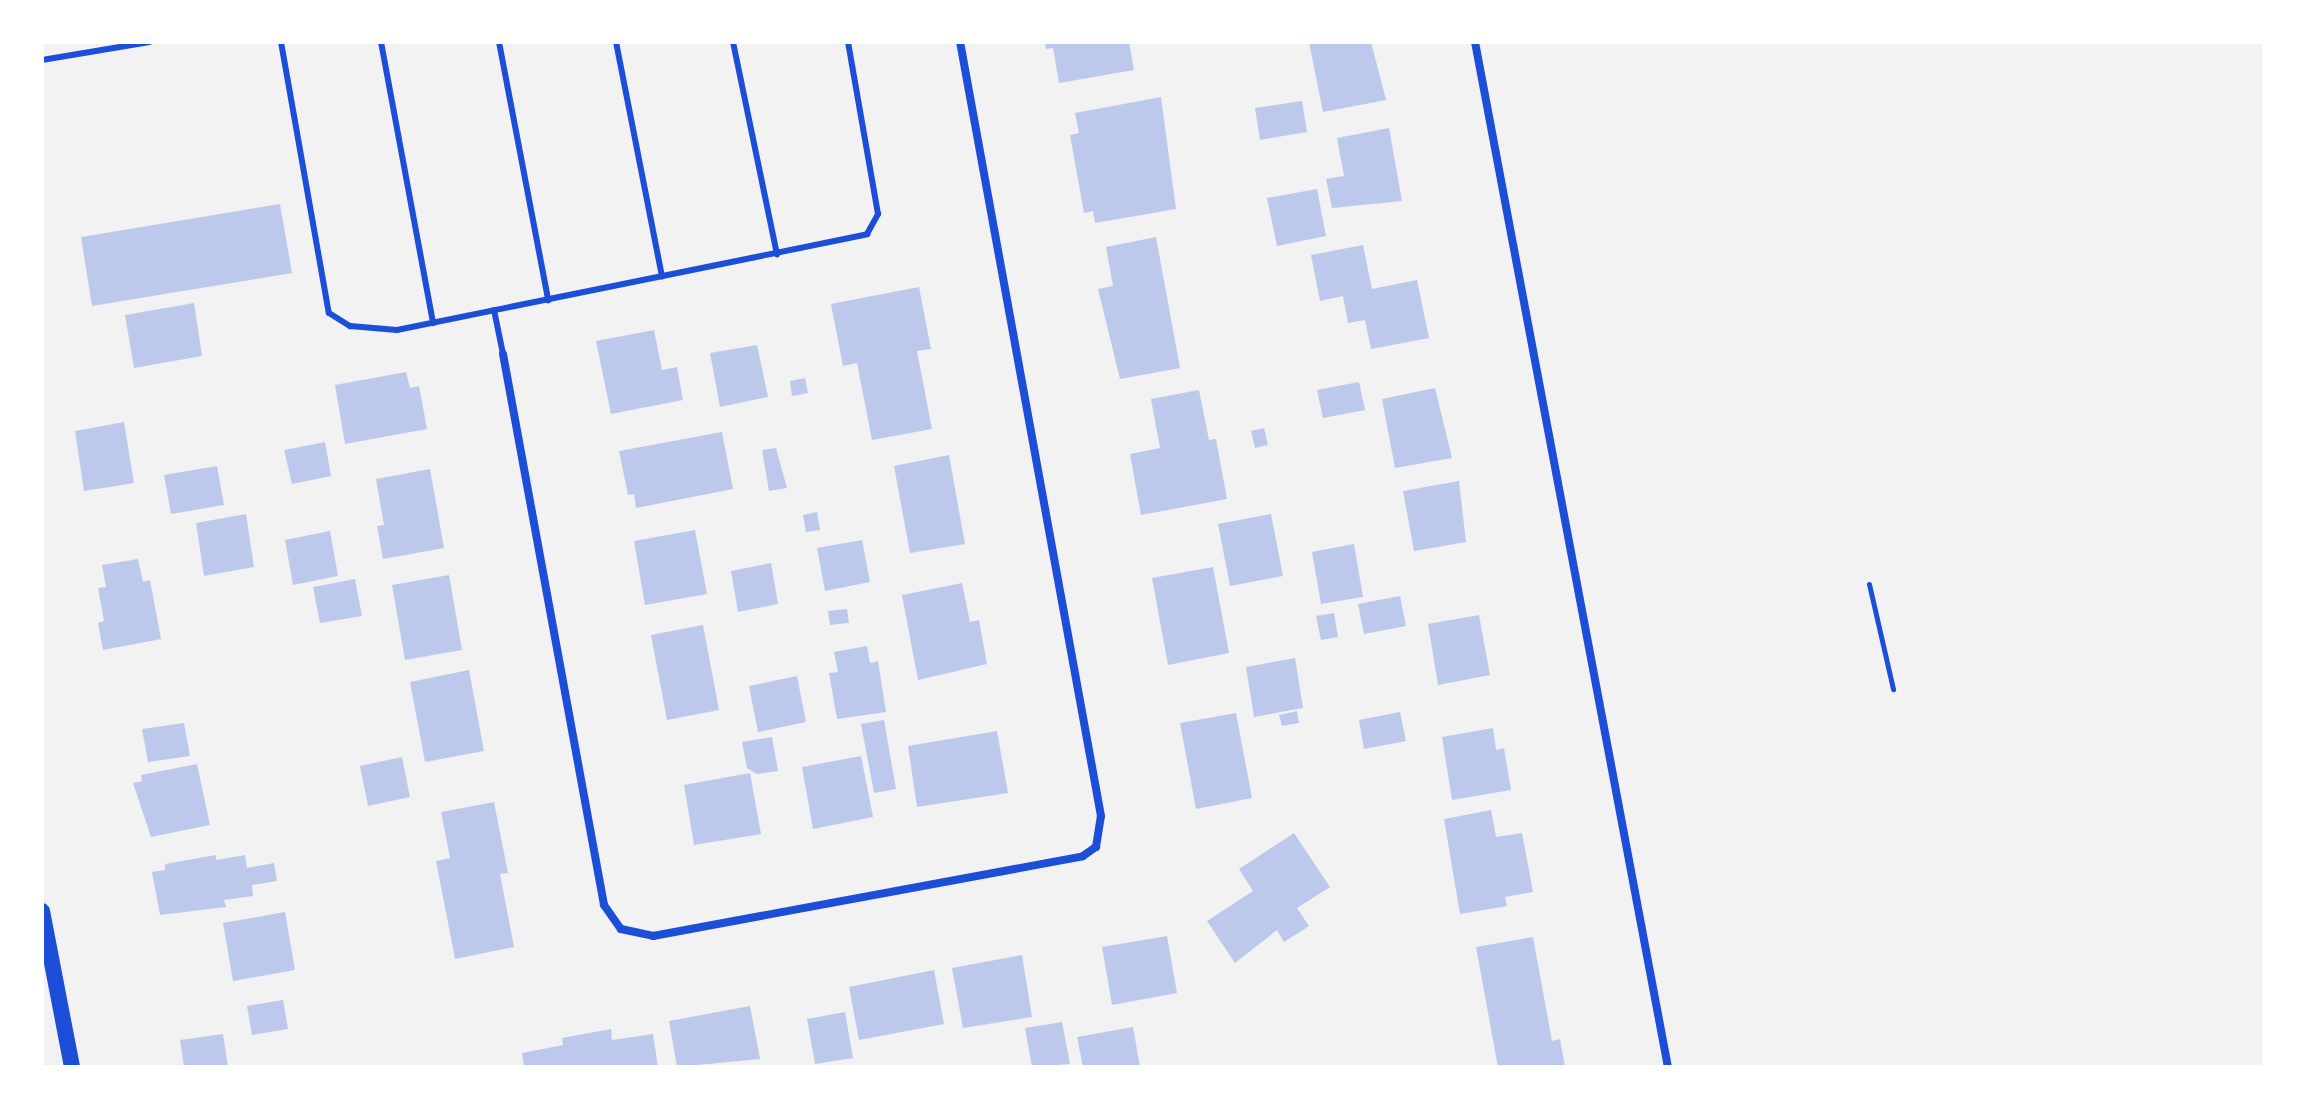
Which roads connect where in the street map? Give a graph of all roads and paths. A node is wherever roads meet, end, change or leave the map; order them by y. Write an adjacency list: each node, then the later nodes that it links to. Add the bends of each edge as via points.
1 (150, 42): 10 (lane)
2 (281, 42): 15 (lane, via 329,313 350,326 397,330)
3 (381, 42): 15 (lane)
4 (499, 42): 13 (lane)
5 (616, 42): 12 (lane)
6 (733, 42): 11 (lane)
7 (848, 42): 11 (lane, via 878,214 867,234)
8 (960, 42): 16 (street, via 1101,816 1096,847 1083,856 653,936 621,929 604,905)
9 (1475, 42): 22 (street)
10 (42, 60)
11 (777, 254): 12 (lane)
12 (662, 277): 13 (lane)
13 (548, 300): 14 (lane)
14 (494, 310): 15 (lane); 16 (lane)
15 (433, 323)
16 (503, 354)
17 (1869, 584): 18 (path)
18 (1893, 689)
19 (42, 911): 20 (main road)
20 (49, 988): 21 (main road)
21 (72, 1067)
22 (1668, 1067)

